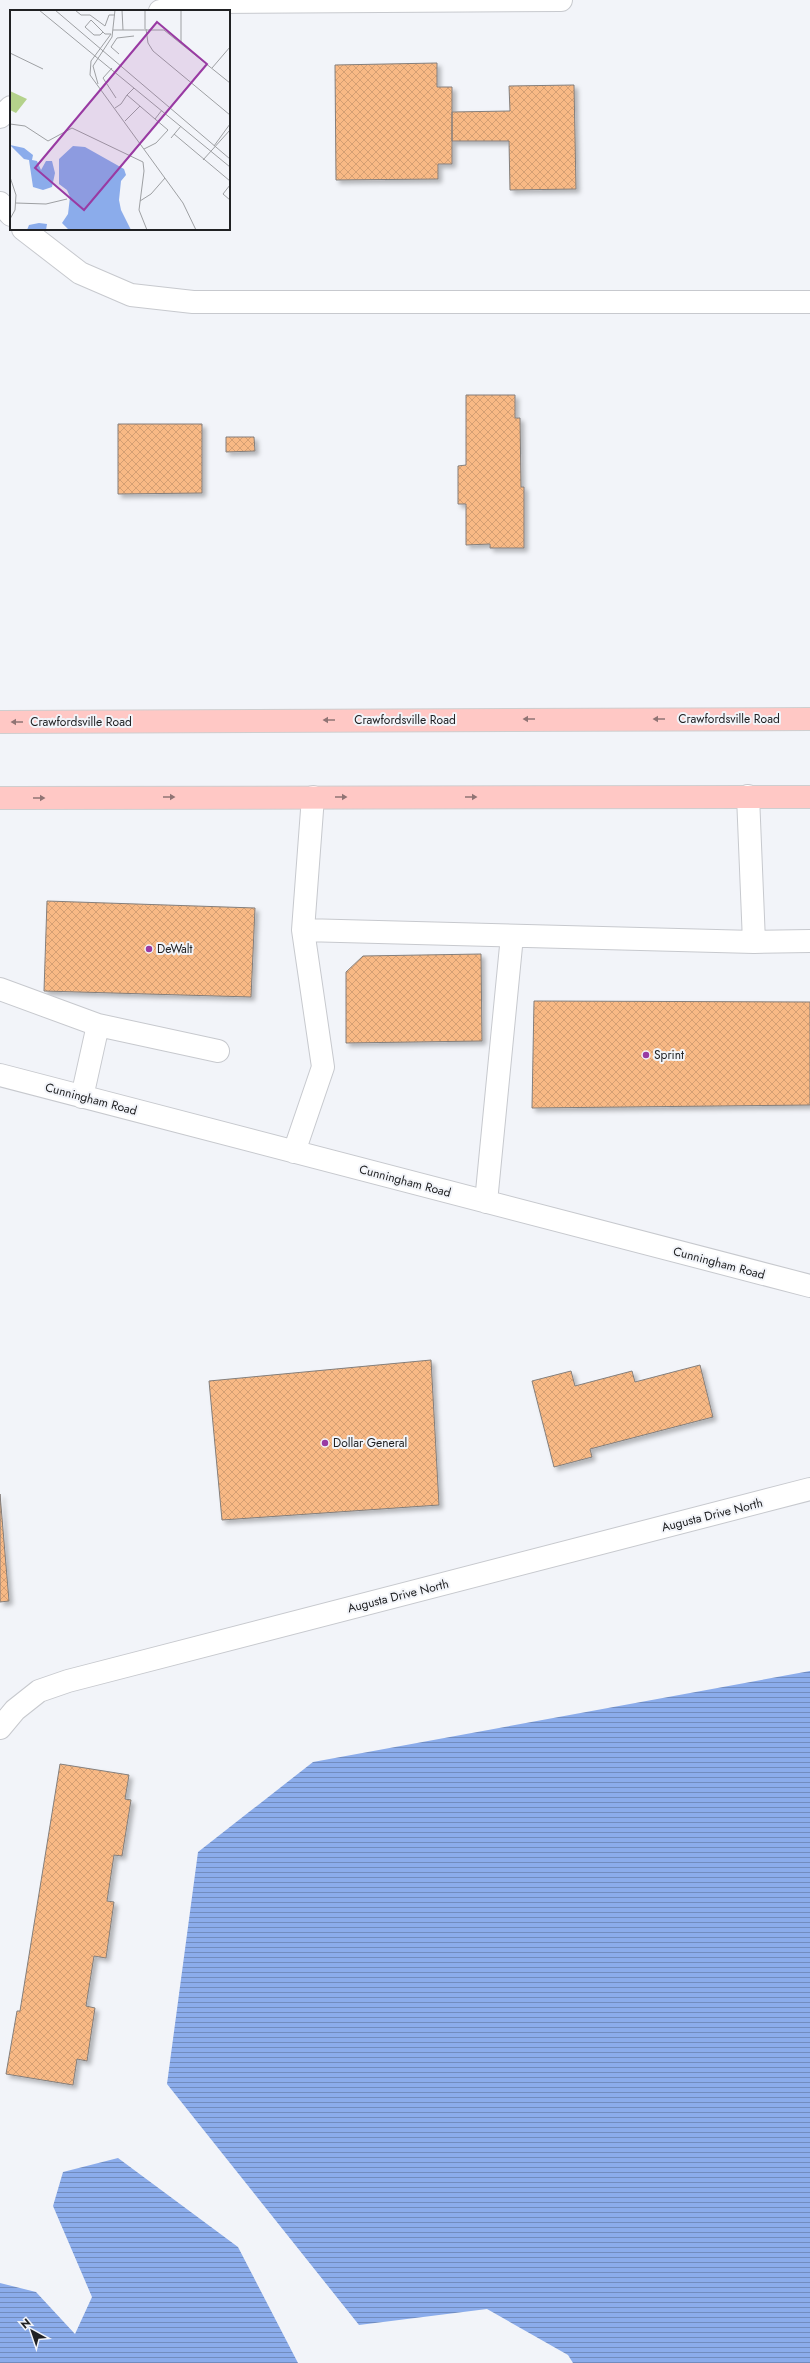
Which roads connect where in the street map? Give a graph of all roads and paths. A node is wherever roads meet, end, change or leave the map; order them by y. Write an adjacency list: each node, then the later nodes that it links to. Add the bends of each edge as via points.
1 (402, 0): 2 (street); 3 (street, via 214,2)
2 (561, 0)
3 (166, 10)
4 (10, 108): 5 (street)
5 (0, 116)
6 (0, 203): 7 (street)
7 (10, 214)
8 (24, 230): 9 (street, via 80,273 131,295 193,302)
9 (810, 302)
10 (810, 719): 11 (main road, Crawfordsville Road, one-way to 11)
11 (0, 722)
12 (748, 796): 13 (main road, one-way to 12); 14 (main road); 19 (street)
13 (313, 797): 15 (main road, one-way to 13); 16 (street)
14 (810, 797)
15 (0, 798)
16 (303, 930): 17 (street); 25 (street, via 322,1067)
17 (512, 936): 19 (street); 26 (street)
18 (810, 941): 19 (street)
19 (754, 942)
20 (0, 989): 21 (street)
21 (98, 1025): 22 (street); 24 (street)
22 (218, 1051)
23 (0, 1075): 24 (street, Cunningham Road)
24 (82, 1097): 25 (street, Cunningham Road)
25 (294, 1152): 26 (street, Cunningham Road)
26 (486, 1202): 27 (street, Cunningham Road)
27 (810, 1286)
28 (810, 1489): 29 (street, Augusta Drive North, via 68,1681 39,1691 15,1710)
29 (0, 1728)

